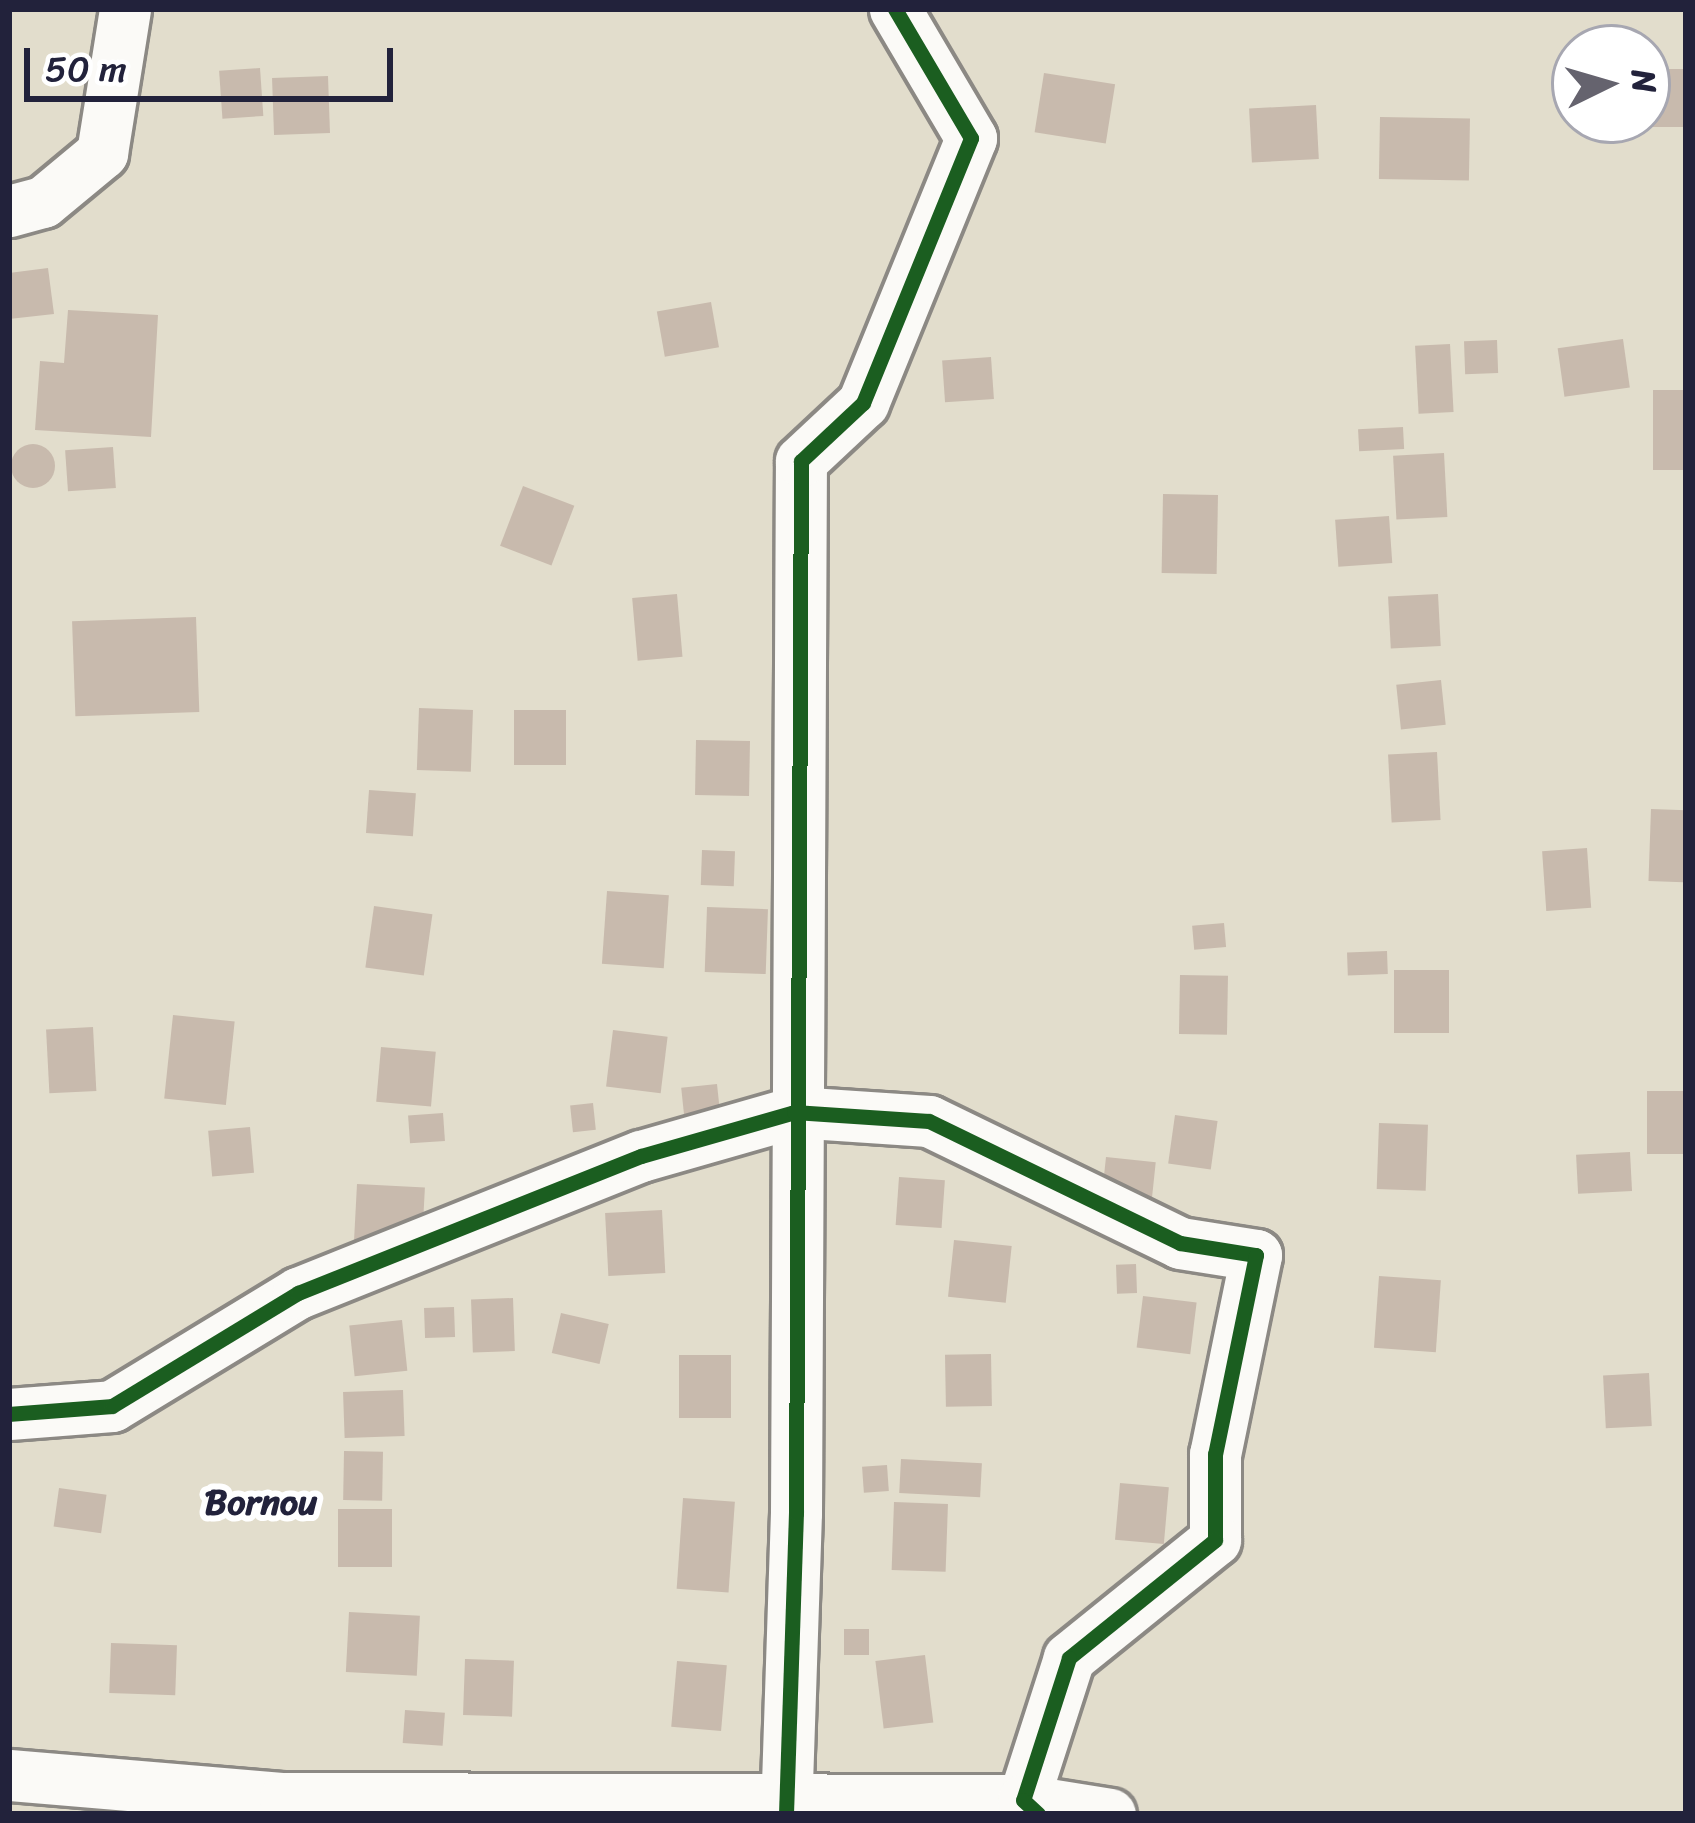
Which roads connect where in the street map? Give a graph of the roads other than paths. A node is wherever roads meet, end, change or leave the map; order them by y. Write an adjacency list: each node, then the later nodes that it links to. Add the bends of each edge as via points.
1 (125, 9): 3 (street, via 102,153 43,202)
2 (895, 9): 4 (street, via 971,139 863,404 801,461)
3 (9, 211)
4 (794, 1112): 5 (street, via 641,1156 298,1293 112,1406); 7 (street, via 796,1513); 8 (street, via 929,1120 1180,1243 1256,1255 1215,1454 1215,1540 1069,1658)
5 (9, 1414)
6 (9, 1775): 7 (street, via 285,1798)
7 (786, 1807): 8 (street)
8 (1031, 1807): 9 (street)
9 (1110, 1814)

